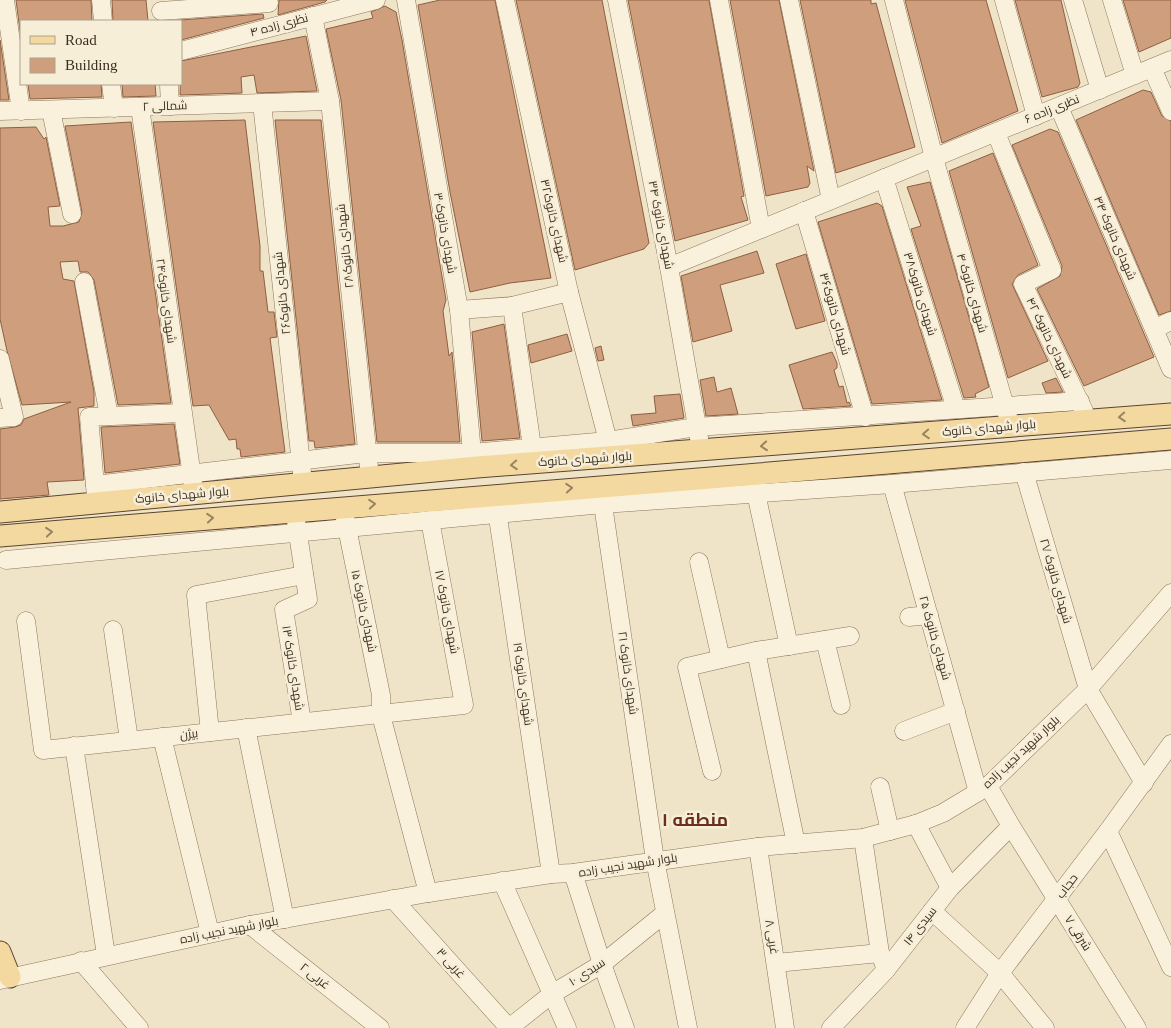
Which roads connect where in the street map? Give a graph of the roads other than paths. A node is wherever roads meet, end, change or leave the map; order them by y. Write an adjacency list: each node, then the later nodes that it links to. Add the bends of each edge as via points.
1 (5, 0): 33 (street)
2 (101, 0): 16 (street)
3 (376, 0): 15 (street, نظری زاده ۴)
4 (406, 0): 47 (street, شهدای خانوک۳۰)
5 (505, 0): 45 (street, شهدای خانوک۳۲)
6 (617, 0): 43 (street, ۳۴ شهدای خانوک)
7 (719, 0): 42 (street)
8 (789, 0): 39 (street)
9 (894, 0): 37 (street, شهدای خانوک۴۰)
10 (1004, 0): 35 (street)
11 (1072, 0): 24 (street)
12 (1112, 0): 21 (street)
13 (268, 2): 14 (street); 17 (street)
14 (161, 11)
15 (313, 16): 17 (street, نظری زاده ۴); 25 (street, شهدای خانوک۲۸)
16 (104, 20)
17 (274, 26): 18 (street, نظری زاده ۴)
18 (182, 51)
19 (1171, 60): 20 (street, نظری زاده ۶)
20 (1152, 68): 21 (street, نظری زاده ۶); 34 (street)
21 (1135, 75): 24 (street, نظری زاده ۶)
22 (111, 85): 30 (street)
23 (169, 85): 27 (street)
24 (1100, 90): 28 (street, نظری زاده ۶)
25 (330, 101): 26 (street, شمالی ۲); 66 (street, شهدای خانوک۲۸)
26 (262, 103): 27 (street, شمالی ۲); 69 (street, شهدای خانوک۲۶)
27 (170, 106): 29 (street, شمالی ۲)
28 (1059, 106): 35 (street, نظری زاده ۶); 49 (street, ۴۴ شهدای خانوک)
29 (140, 107): 30 (street, شمالی ۲); 55 (street, شهدای خانوک۲۴)
30 (114, 108): 31 (street, شمالی ۲)
31 (51, 110): 33 (street, شمالی ۲); 41 (street)
32 (0, 111): 33 (street, شمالی ۲)
33 (21, 111)
34 (1171, 111)
35 (1036, 116): 36 (street, نظری زاده ۶)
36 (996, 132): 37 (street, نظری زاده ۶); 54 (street, شهدای خانوک ۴۲, via 1052,270 1023,284)
37 (934, 158): 38 (street, نظری زاده ۶); 52 (street, شهدای خانوک۴۰)
38 (884, 178): 39 (street, نظری زاده ۶); 53 (street, شهدای خانوک۳۸)
39 (831, 200): 40 (street, نظری زاده ۶)
40 (804, 211): 42 (street, نظری زاده ۶); 58 (street, شهدای خانوک۳۶)
41 (72, 214)
42 (761, 229): 43 (street, نظری زاده ۶)
43 (669, 266): 60 (street, ۳۴ شهدای خانوک)
44 (84, 282): 57 (street)
45 (569, 292): 46 (street); 63 (street, شهدای خانوک۳۲)
46 (512, 306): 47 (street); 64 (street)
47 (458, 310): 67 (street, شهدای خانوک۳۰)
48 (1171, 321): 49 (street)
49 (1154, 328): 51 (street, ۴۴ شهدای خانوک)
50 (0, 359): 59 (street, via 14,416)
51 (1171, 369)
52 (1004, 406): 53 (street); 54 (street); 61 (street, شهدای خانوک۴۰)
53 (956, 409): 58 (street)
54 (1084, 410): 56 (main road, بلوار شهدای خانوک, one-way to 54); 61 (main road, بلوار شهدای خانوک)
55 (182, 413): 57 (street); 72 (street, شهدای خانوک۲۴)
56 (1171, 414)
57 (109, 416): 79 (street, via 89,417)
58 (865, 417): 60 (street)
59 (0, 418)
60 (696, 427): 63 (street); 65 (street, ۳۴ شهدای خانوک)
61 (1010, 427): 65 (main road, بلوار شهدای خانوک, one-way to 65)
62 (1171, 439): 70 (main road, بلوار شهدای خانوک)
63 (608, 441): 64 (street)
64 (532, 447): 67 (street)
65 (702, 451): 67 (main road, بلوار شهدای خانوک, one-way to 67)
66 (366, 453): 67 (street); 69 (street); 73 (street, شهدای خانوک۲۸)
67 (474, 460): 73 (main road, بلوار شهدای خانوک)
68 (1171, 460): 71 (street)
69 (300, 462): 72 (street); 75 (street, شهدای خانوک۲۶)
70 (979, 467): 71 (street); 74 (main road, بلوار شهدای خانوک); 76 (street)
71 (1024, 472): 103 (street, شهدای خانوک ۲۷)
72 (190, 473): 79 (street); 80 (street, شهدای خانوک۲۴)
73 (370, 477): 75 (main road, بلوار شهدای خانوک)
74 (825, 479): 76 (street); 77 (main road, بلوار شهدای خانوک); 78 (street)
75 (303, 483): 80 (main road, بلوار شهدای خانوک)
76 (892, 484): 94 (street, شهدای خانوک ۲۵)
77 (670, 490): 78 (street); 81 (main road, بلوار شهدای خانوک)
78 (756, 493): 100 (street)
79 (96, 494): 80 (main road, بلوار شهدای خانوک); 85 (main road, بلوار شهدای خانوک)
80 (195, 494)
81 (602, 495): 82 (main road, بلوار شهدای خانوک); 127 (street, شهدای خانوک ۲۱)
82 (496, 504): 83 (main road, بلوار شهدای خانوک, one-way to 82); 86 (street); 129 (street, شهدای خانوک ۱۹)
83 (343, 507): 84 (main road, بلوار شهدای خانوک); 87 (street, شهدای خانوک ۱۵)
84 (295, 511): 88 (street, شهدای خانوک ۱۳); 89 (main road, بلوار شهدای خانوک, one-way to 84)
85 (0, 512)
86 (430, 520): 87 (street); 104 (street, شهدای خانوک ۱۷)
87 (346, 528): 88 (street); 107 (street, شهدای خانوک ۱۵, via 381,695)
88 (298, 532): 90 (street); 92 (street, شهدای خانوک ۱۳)
89 (0, 536)
90 (6, 560)
91 (700, 562): 102 (street)
92 (304, 575): 108 (street, شهدای خانوک ۱۳, via 308,600 284,610); 111 (street, via 196,595)
93 (1171, 593): 103 (street, بلوار شهید نجیب زاده)
94 (929, 615): 95 (street); 106 (street, شهدای خانوک ۲۵)
95 (909, 617)
96 (26, 621): 114 (street, بیژن, via 43,750)
97 (113, 630): 113 (street)
98 (850, 636): 99 (street)
99 (825, 640): 100 (street); 105 (street)
100 (789, 646): 101 (street)
101 (756, 651): 102 (street); 125 (street)
102 (721, 659): 116 (street, via 687,668)
103 (1088, 689): 117 (street, شهدای خانوک ۲۷); 119 (street, بلوار شهید نجیب زاده)
104 (464, 704): 107 (street, بیژن)
105 (842, 705)
106 (956, 711): 110 (street); 119 (street, شهدای خانوک ۲۵)
107 (381, 715): 108 (street, بیژن); 132 (street, شهدای خانوک ۱۵)
108 (302, 722): 109 (street, بیژن)
109 (246, 728): 111 (street, بیژن); 137 (street)
110 (904, 731)
111 (210, 732): 112 (street, بیژن)
112 (162, 737): 113 (street, بیژن); 139 (street)
113 (129, 740): 114 (street, بیژن)
114 (74, 746): 141 (street)
115 (1170, 747): 117 (street, حجاب)
116 (712, 771)
117 (1144, 782): 123 (street, حجاب)
118 (880, 787): 122 (street)
119 (983, 789): 120 (street, بلوار شهید نجیب زاده, via 943,813); 121 (street, شرقی ۷)
120 (916, 824): 122 (street, بلوار شهید نجیب زاده); 131 (street)
121 (1010, 826): 131 (street, سیدی ۱۴); 134 (street, شرقی ۷)
122 (890, 830): 124 (street, بلوار شهید نجیب زاده)
123 (1108, 831): 134 (street, حجاب); 146 (street)
124 (863, 838): 125 (street, بلوار شهید نجیب زاده); 143 (street)
125 (796, 844): 126 (street, بلوار شهید نجیب زاده)
126 (758, 847): 127 (street, بلوار شهید نجیب زاده); 144 (street, غربی ۸)
127 (655, 860): 128 (street, بلوار شهید نجیب زاده); 136 (street, شهدای خانوک ۲۱)
128 (573, 873): 129 (street, بلوار شهید نجیب زاده); 145 (street)
129 (551, 874): 130 (street, بلوار شهید نجیب زاده)
130 (502, 881): 132 (street, بلوار شهید نجیب زاده); 149 (street)
131 (950, 888): 135 (street, سیدی ۱۴)
132 (428, 893): 133 (street, بلوار شهید نجیب زاده)
133 (394, 899): 137 (street, بلوار شهید نجیب زاده); 152 (street, غربی ۳)
134 (1057, 899): 147 (street, حجاب); 160 (street, شرقی ۷)
135 (932, 911): 143 (street, سیدی ۱۴); 147 (street)
136 (664, 914): 145 (street, سیدی ۱۰); 155 (street, شهدای خانوک ۲۱)
137 (285, 919): 138 (street, بلوار شهید نجیب زاده)
138 (250, 925): 139 (street, بلوار شهید نجیب زاده); 151 (street, غربی ۲)
139 (210, 933): 141 (street, بلوار شهید نجیب زاده)
140 (0, 952): 148 (main road)
141 (106, 956): 142 (street, بلوار شهید نجیب زاده)
142 (81, 961): 148 (street, بلوار شهید نجیب زاده); 150 (street)
143 (883, 961): 144 (street); 157 (street, سیدی ۱۴)
144 (776, 963): 156 (street, غربی ۸)
145 (602, 964): 149 (street, سیدی ۱۰); 154 (street)
146 (1171, 967)
147 (1000, 972): 158 (street, حجاب); 159 (street)
148 (5, 979)
149 (552, 994): 152 (street, سیدی ۱۰); 153 (street)
150 (139, 1028)
151 (380, 1028)
152 (509, 1028)
153 (567, 1028)
154 (625, 1028)
155 (688, 1028)
156 (785, 1028)
157 (831, 1028)
158 (965, 1028)
159 (1045, 1028)
160 (1137, 1028)

